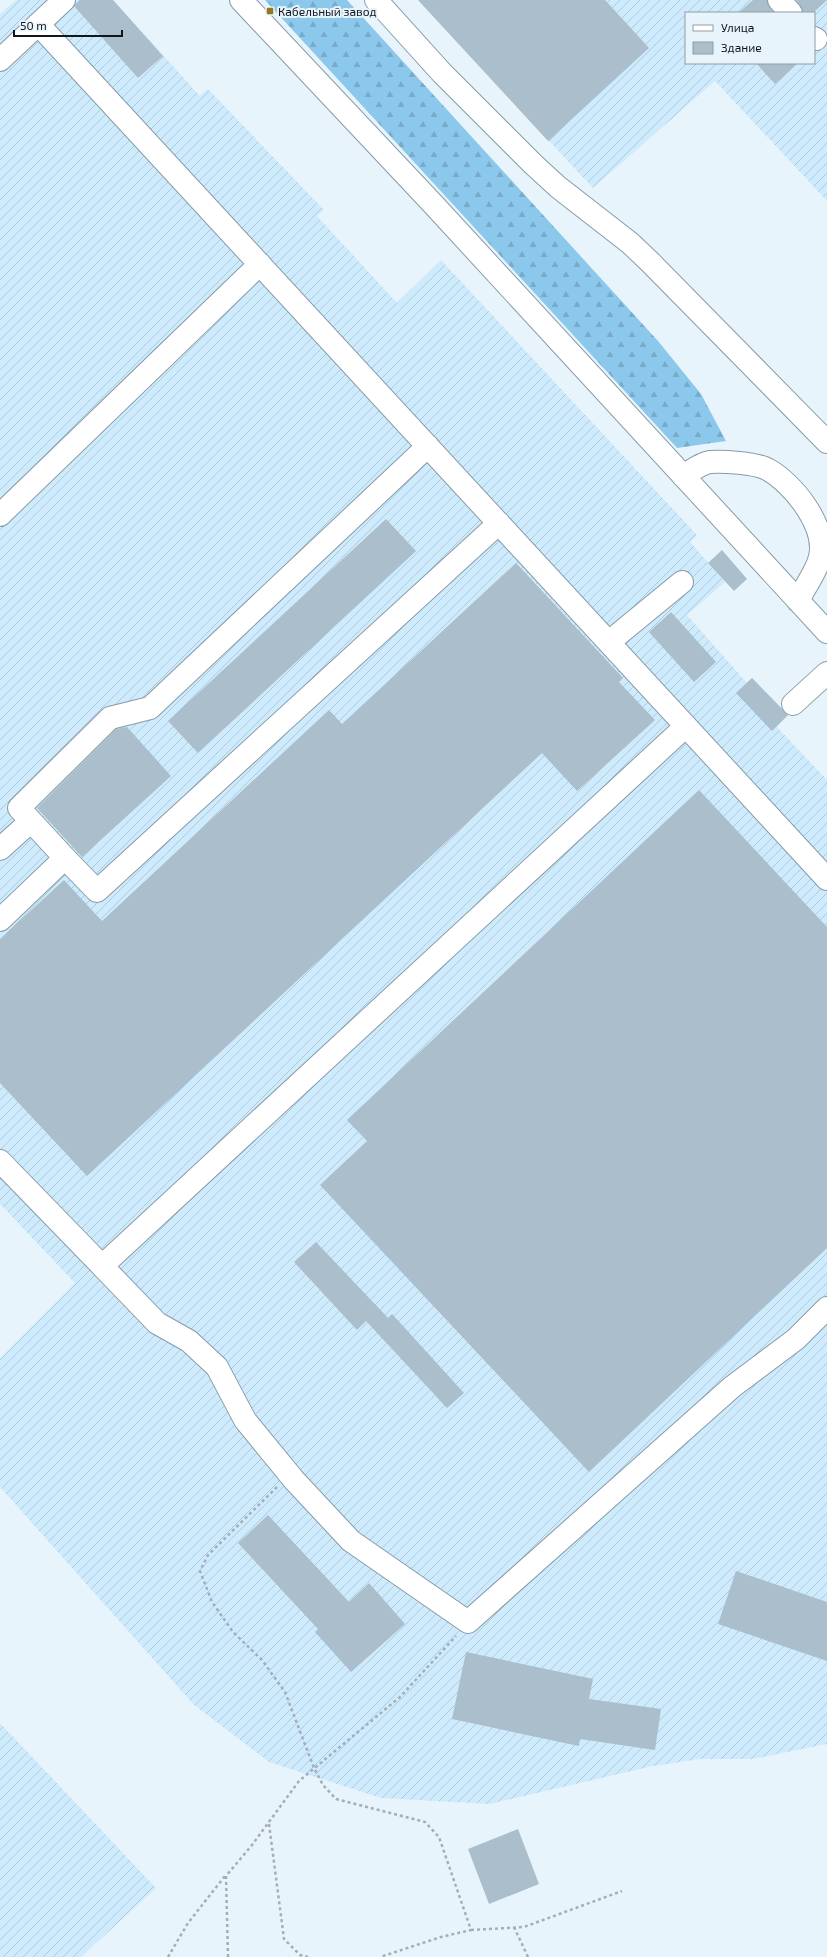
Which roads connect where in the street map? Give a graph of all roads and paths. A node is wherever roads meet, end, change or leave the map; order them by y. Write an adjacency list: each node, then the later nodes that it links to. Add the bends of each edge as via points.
1 (64, 0): 6 (street)
2 (241, 0): 11 (street, via 433,204)
3 (376, 0): 9 (street, via 442,72 533,164 558,188 630,243)
4 (779, 0): 5 (street)
5 (790, 12)
6 (38, 24): 7 (street); 8 (street)
7 (0, 60)
8 (260, 264): 10 (street); 12 (street)
9 (827, 442)
10 (428, 446): 13 (street); 21 (street, via 150,708 110,718 19,808)
11 (682, 476): 15 (street); 15 (street, via 708,462 738,463 766,468 783,481 808,507 820,531 820,557)
12 (0, 515)
13 (499, 523): 17 (street); 23 (street, via 97,892)
14 (682, 582): 17 (street)
15 (798, 601): 16 (street)
16 (827, 632)
17 (609, 642): 20 (street)
18 (827, 673): 19 (street)
19 (793, 704)
20 (686, 726): 24 (street); 27 (street)
21 (31, 821): 22 (street); 23 (street)
22 (0, 849)
23 (66, 858): 25 (street)
24 (827, 878)
25 (0, 920)
26 (0, 1161): 27 (street)
27 (102, 1266): 29 (street, via 157,1322 188,1341 217,1367 245,1420)
28 (827, 1308): 30 (street, via 796,1339 732,1386)
29 (290, 1474): 30 (street, via 351,1540); 31 (path, via 208,1555 200,1571 212,1602 232,1632 262,1660 285,1692)
30 (468, 1622): 31 (path, via 400,1697)
31 (314, 1768): 32 (path, via 298,1782); 36 (path, via 323,1785 336,1799 425,1822 439,1837)
32 (268, 1823): 33 (path); 39 (path, via 284,1939 300,1955)
33 (226, 1876): 37 (path, via 188,1923); 38 (path)
34 (622, 1891): 35 (path, via 524,1927)
35 (514, 1927): 36 (path); 41 (path)
36 (471, 1930): 40 (path)
37 (168, 1957)
38 (228, 1957)
39 (308, 1957)
40 (380, 1957)
41 (528, 1957)

